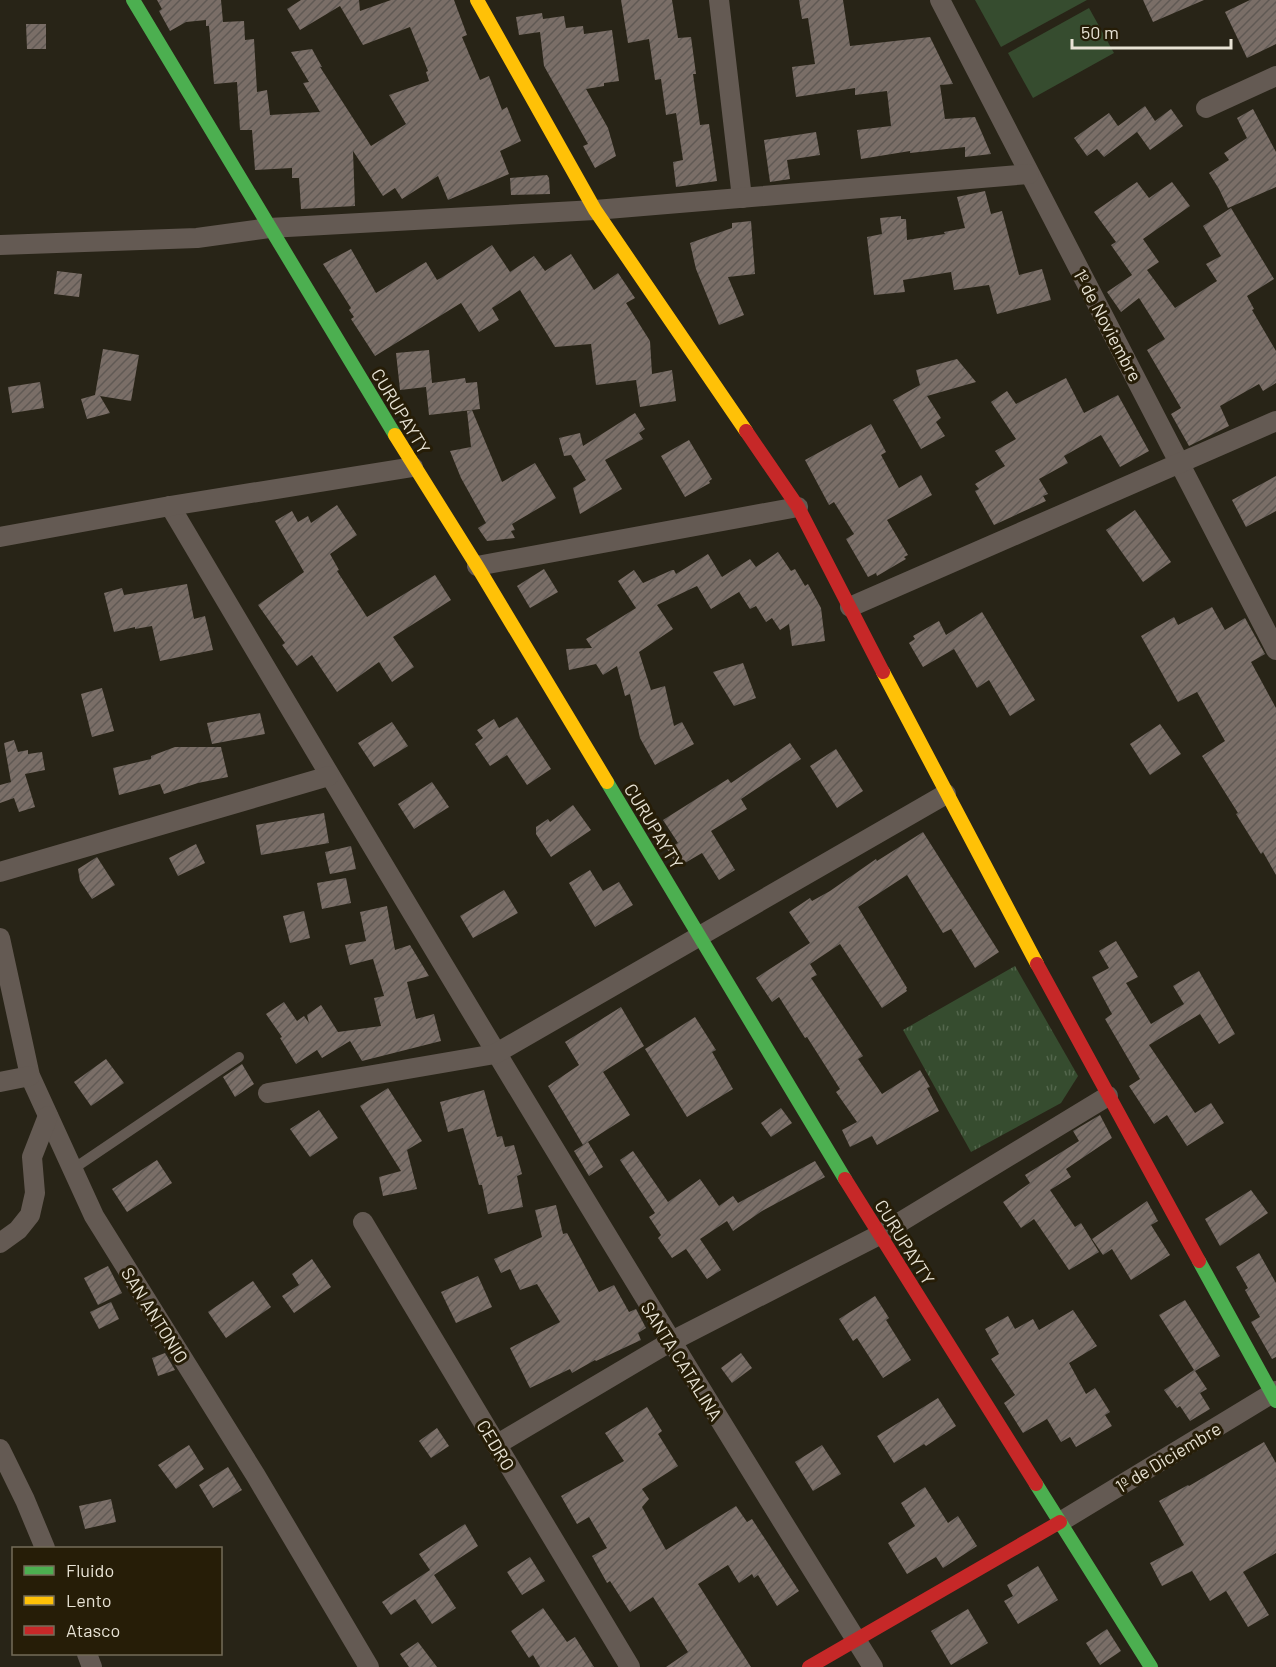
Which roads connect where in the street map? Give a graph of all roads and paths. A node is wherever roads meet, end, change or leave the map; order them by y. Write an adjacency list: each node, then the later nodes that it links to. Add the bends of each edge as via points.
1 (133, 0): 10 (street, CURUPAYTY)
2 (477, 0): 9 (street)
3 (719, 0): 8 (street)
4 (939, 0): 7 (street, 1º de Noviembre)
5 (1276, 76): 6 (street)
6 (1206, 108)
7 (1029, 174): 8 (street); 13 (street, 1º de Noviembre)
8 (742, 198): 9 (street)
9 (595, 210): 10 (street); 16 (street)
10 (269, 228): 11 (street, via 197,238); 14 (street, CURUPAYTY)
11 (0, 245)
12 (1276, 421): 13 (street)
13 (1180, 463): 19 (street); 20 (street, 1º de Noviembre)
14 (413, 466): 15 (street); 18 (street, CURUPAYTY)
15 (170, 506): 17 (street); 21 (street, SANTA CATALINA)
16 (798, 507): 18 (street); 19 (street)
17 (0, 537)
18 (477, 566): 24 (street, CURUPAYTY)
19 (850, 607): 22 (street)
20 (1276, 650)
21 (329, 776): 23 (street); 26 (street, SANTA CATALINA)
22 (946, 794): 24 (street); 31 (street)
23 (0, 872)
24 (700, 936): 26 (street); 35 (street, CURUPAYTY)
25 (0, 938): 28 (street, SAN ANTONIO)
26 (495, 1054): 30 (street); 37 (street, SANTA CATALINA)
27 (240, 1057): 33 (lane)
28 (30, 1076): 29 (street); 32 (street, SAN ANTONIO)
29 (0, 1082)
30 (268, 1094)
31 (1108, 1096): 35 (street); 38 (street)
32 (48, 1116): 33 (street, SAN ANTONIO); 36 (street, via 32,1157 35,1193 30,1215)
33 (73, 1170): 44 (street, SAN ANTONIO, via 94,1216)
34 (363, 1222): 39 (street, CEDRO)
35 (879, 1235): 37 (street); 41 (street, CURUPAYTY)
36 (0, 1243)
37 (670, 1342): 39 (street); 43 (street, SANTA CATALINA)
38 (1275, 1395): 41 (street, 1º de Diciembre)
39 (496, 1445): 45 (street, CEDRO)
40 (0, 1449): 42 (street)
41 (1060, 1522): 43 (street); 48 (street, CURUPAYTY)
42 (45, 1547)
43 (855, 1639): 46 (street); 47 (street, SANTA CATALINA)
44 (369, 1667)
45 (630, 1667)
46 (809, 1667)
47 (873, 1667)
48 (1151, 1667)

